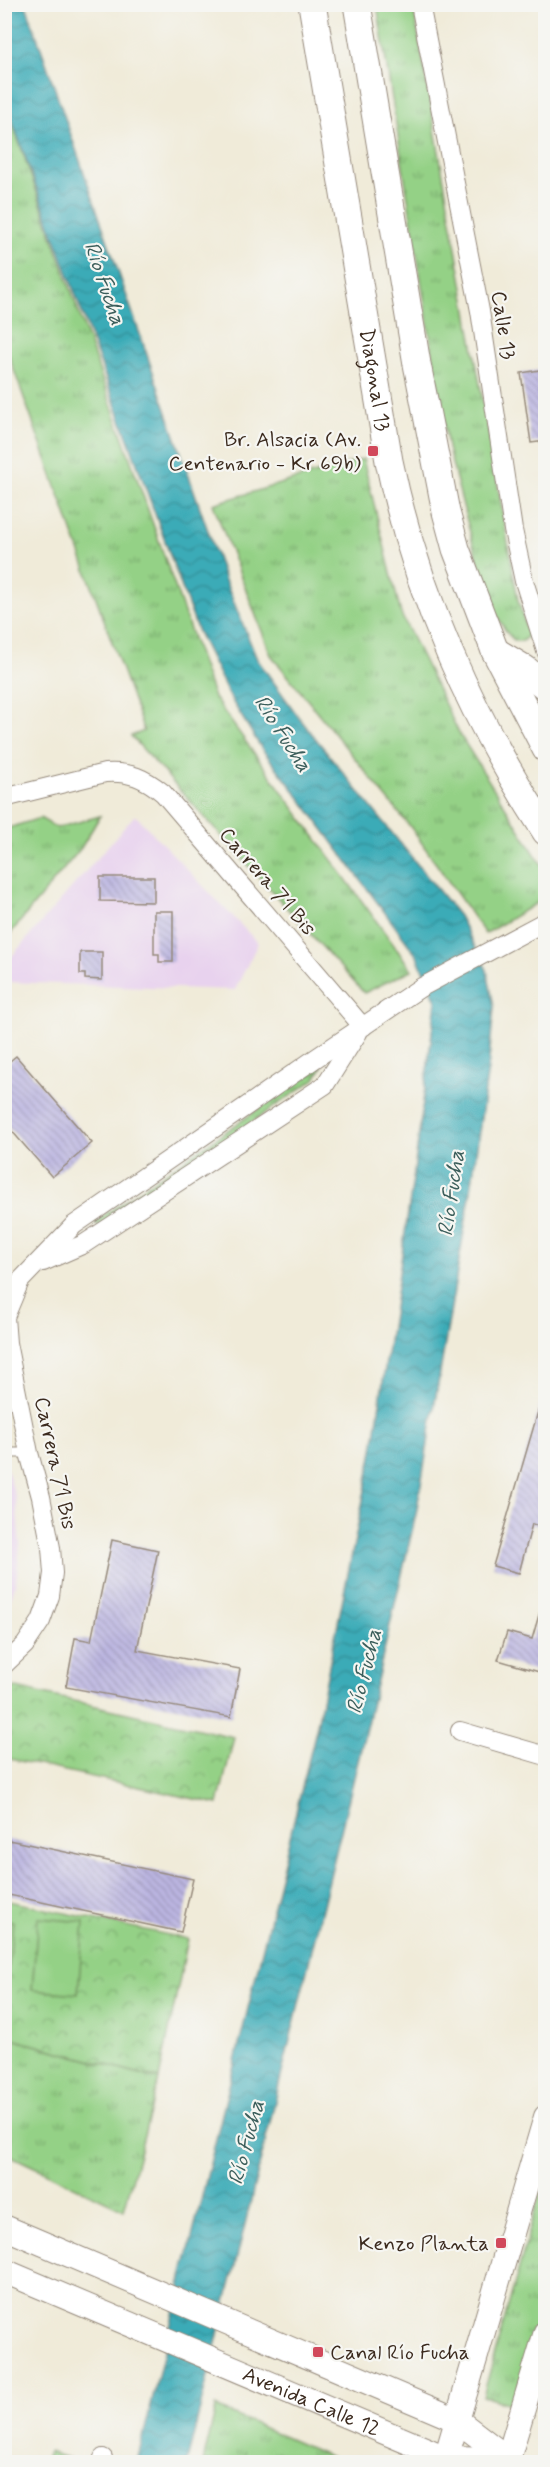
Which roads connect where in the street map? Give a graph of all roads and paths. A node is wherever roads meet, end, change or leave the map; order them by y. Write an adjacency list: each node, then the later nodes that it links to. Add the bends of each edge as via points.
1 (312, 4): 11 (main road, Diagonal 13, via 398,506 422,585 458,674 517,788)
2 (357, 4): 4 (main road, Diagonal 13, via 437,470 456,549)
3 (420, 4): 5 (street, Calle 13, via 480,311 513,530)
4 (495, 651): 6 (main road); 7 (main road, Diagonal 13)
5 (546, 651)
6 (544, 681)
7 (546, 749)
8 (32, 792): 9 (street); 10 (street); 13 (street, Carrera 71 Bis, via 105,773 143,778 163,793)
9 (4, 798)
10 (4, 806)
11 (546, 832)
12 (546, 921): 13 (street, Carrera 71 Bis, via 420,988)
13 (363, 1027): 14 (street, Carrera 71 Bis, via 74,1225); 14 (street, Carrera 71 Bis, via 325,1085 84,1244)
14 (35, 1265): 16 (street, Carrera 71 Bis, via 20,1281 5,1317)
15 (4, 1453): 16 (lane)
16 (29, 1453): 17 (street, Carrera 71 Bis, via 41,1497 53,1573 41,1621 25,1645)
17 (4, 1665)
18 (460, 1731): 19 (street)
19 (546, 1756)
20 (546, 2117): 24 (main road)
21 (4, 2227): 24 (main road, Avenida Calle 12)
22 (4, 2271): 25 (main road, Avenida Calle 12)
23 (546, 2332): 26 (main road)
24 (457, 2420): 25 (main road); 26 (main road, Avenida Calle 12)
25 (446, 2460): 26 (main road, Avenida Calle 12)
26 (508, 2461)

